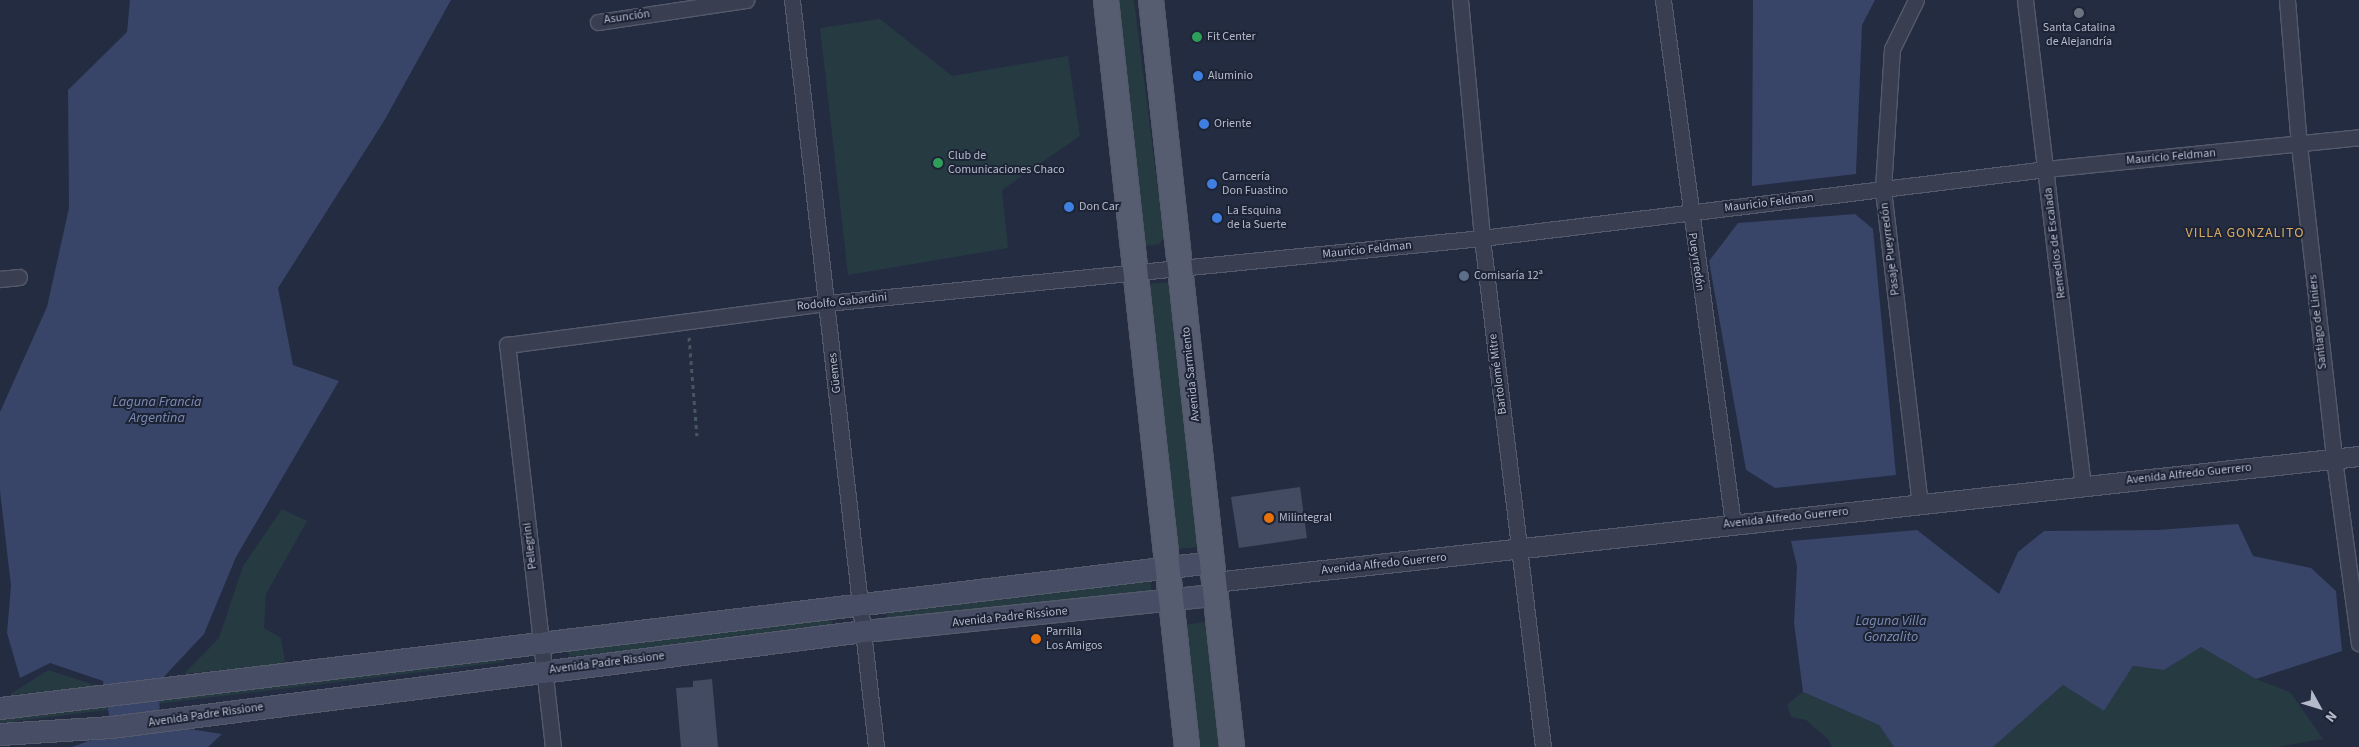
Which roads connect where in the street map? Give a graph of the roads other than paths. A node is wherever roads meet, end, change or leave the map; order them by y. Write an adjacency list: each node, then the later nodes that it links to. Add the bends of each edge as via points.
1 (746, 0): 10 (street, Asunción)
2 (792, 0): 21 (street, Güemes)
3 (1106, 0): 18 (main road)
4 (1151, 0): 17 (main road, Avenida Sarmiento)
5 (1460, 0): 16 (street, Bartolomé Mitre)
6 (1662, 0): 15 (street, Pueyrredón)
7 (1916, 0): 14 (street, Pasaje Pueyrredón, via 1892,49)
8 (2025, 0): 13 (street, Remedios de Escalada)
9 (2287, 0): 12 (street, Santiago de Liniers)
10 (598, 22)
11 (2359, 137): 12 (street, Mauricio Feldman)
12 (2299, 145): 13 (street, Mauricio Feldman); 24 (street, Santiago de Liniers)
13 (2046, 169): 14 (street, Mauricio Feldman); 25 (street, Remedios de Escalada)
14 (1883, 190): 15 (street, Mauricio Feldman); 26 (street, Pasaje Pueyrredón)
15 (1689, 213): 16 (street, Mauricio Feldman); 27 (street, Pueyrredón)
16 (1482, 238): 17 (street, Mauricio Feldman); 28 (street, Bartolomé Mitre)
17 (1179, 270): 18 (street, Rodolfo Gabardini); 30 (main road, Avenida Sarmiento)
18 (1133, 274): 21 (street, Rodolfo Gabardini); 29 (main road)
19 (18, 277): 20 (street)
20 (0, 279)
21 (827, 303): 22 (street, Rodolfo Gabardini); 32 (street, Güemes)
22 (507, 345): 34 (street, Pellegrini)
23 (2359, 456): 24 (street, Avenida Alfredo Guerrero)
24 (2334, 459): 25 (street, Avenida Alfredo Guerrero); 35 (street, Santiago de Liniers)
25 (2083, 486): 26 (street, Avenida Alfredo Guerrero)
26 (1920, 503): 27 (street, Avenida Alfredo Guerrero)
27 (1733, 524): 28 (street, Avenida Alfredo Guerrero)
28 (1518, 549): 30 (street, Avenida Alfredo Guerrero); 43 (street, Bartolomé Mitre)
29 (1167, 570): 30 (main road); 31 (main road); 32 (main road)
30 (1213, 580): 31 (main road, Avenida Padre Rissione); 42 (main road, Avenida Sarmiento)
31 (1171, 600): 33 (main road, Avenida Padre Rissione); 41 (main road)
32 (860, 605): 33 (street, Güemes); 34 (main road)
33 (864, 632): 36 (main road, Avenida Padre Rissione); 40 (street, Güemes)
34 (542, 643): 36 (street, Pellegrini); 37 (main road)
35 (2359, 643)
36 (544, 671): 38 (main road, Avenida Padre Rissione, via 163,721); 39 (street, Pellegrini)
37 (0, 708)
38 (0, 734)
39 (553, 747)
40 (876, 747)
41 (1187, 747)
42 (1232, 747)
43 (1544, 747)

